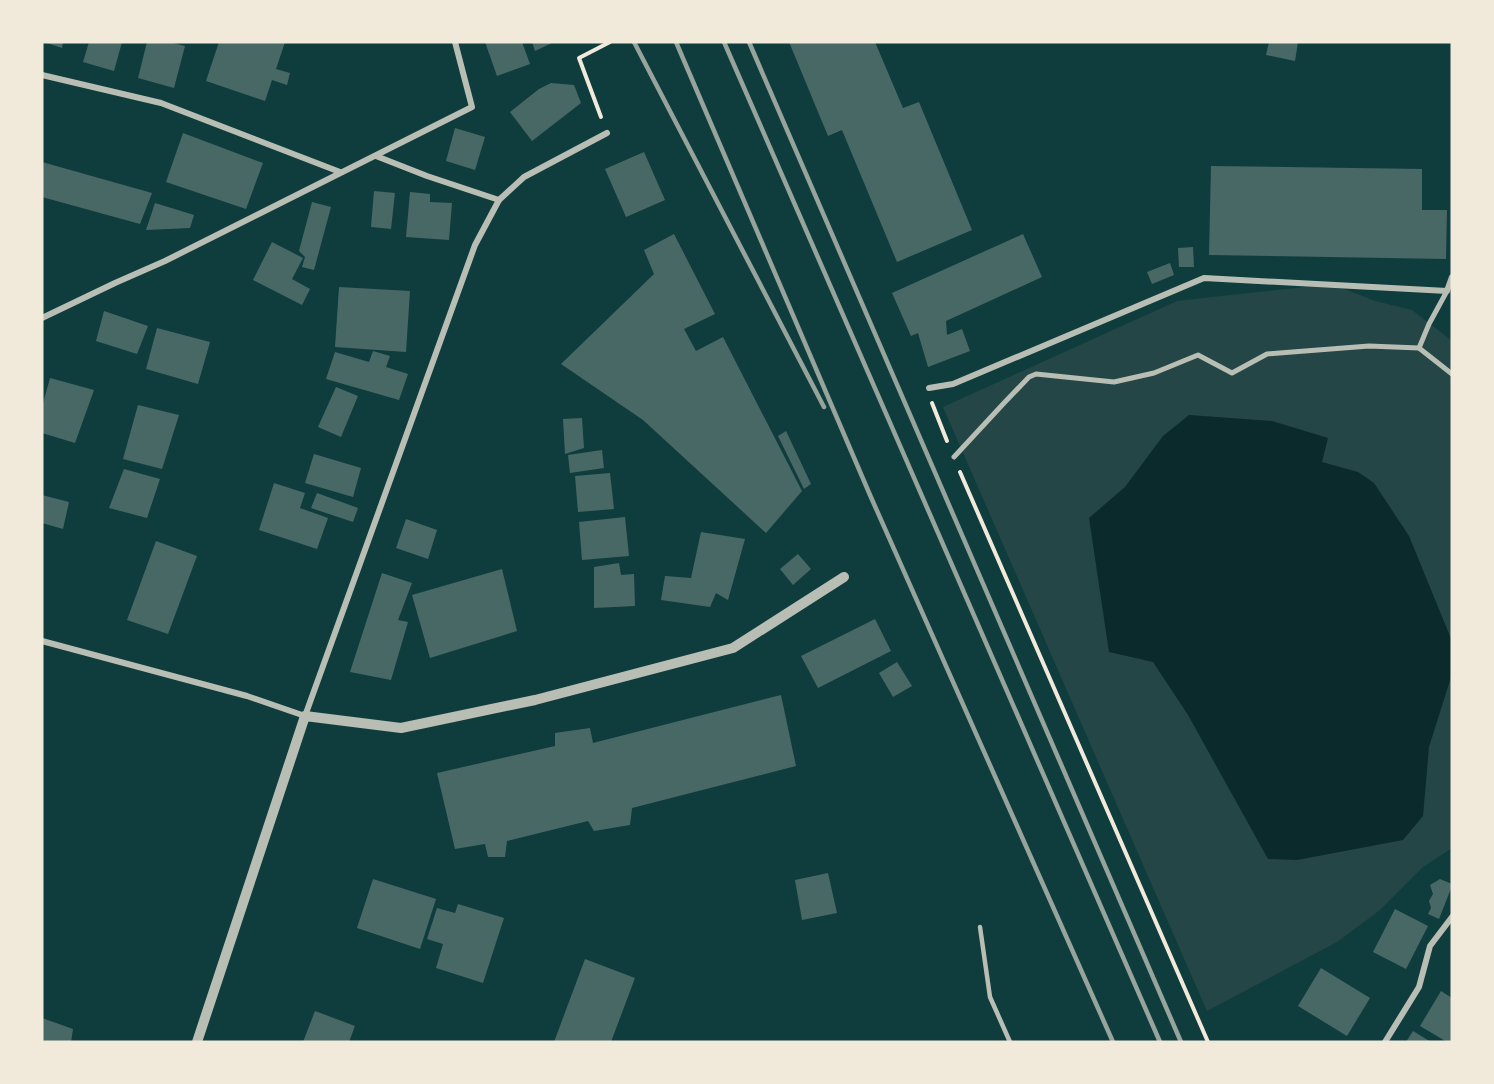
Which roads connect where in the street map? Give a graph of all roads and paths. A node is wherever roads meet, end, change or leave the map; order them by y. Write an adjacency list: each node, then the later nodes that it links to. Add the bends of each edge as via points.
1 (455, 42): 5 (street, via 472,107)
2 (610, 42): 4 (path, via 579,58)
3 (42, 75): 6 (street, via 161,103)
4 (607, 133): 7 (street, via 524,177)
5 (376, 156): 6 (street); 7 (street)
6 (340, 172): 10 (street)
7 (499, 200): 17 (street, via 475,245)
8 (1452, 277): 9 (street)
9 (1447, 291): 11 (street); 13 (street, via 1204,278 953,384)
10 (42, 318)
11 (1419, 348): 12 (street); 14 (street, via 1369,346 1267,354 1232,374 1198,355 1154,373 1114,382 1036,374)
12 (1452, 374)
13 (929, 388): 14 (path, via 933,409)
14 (954, 457): 22 (path)
15 (844, 577): 17 (street, via 733,648 546,697 401,728)
16 (42, 642): 17 (street, via 247,696)
17 (305, 716): 20 (street)
18 (1452, 917): 23 (street, via 1430,946 1419,987)
19 (980, 927): 21 (lane, via 990,998)
20 (197, 1042)
21 (1010, 1042)
22 (1208, 1042)
23 (1385, 1042)

